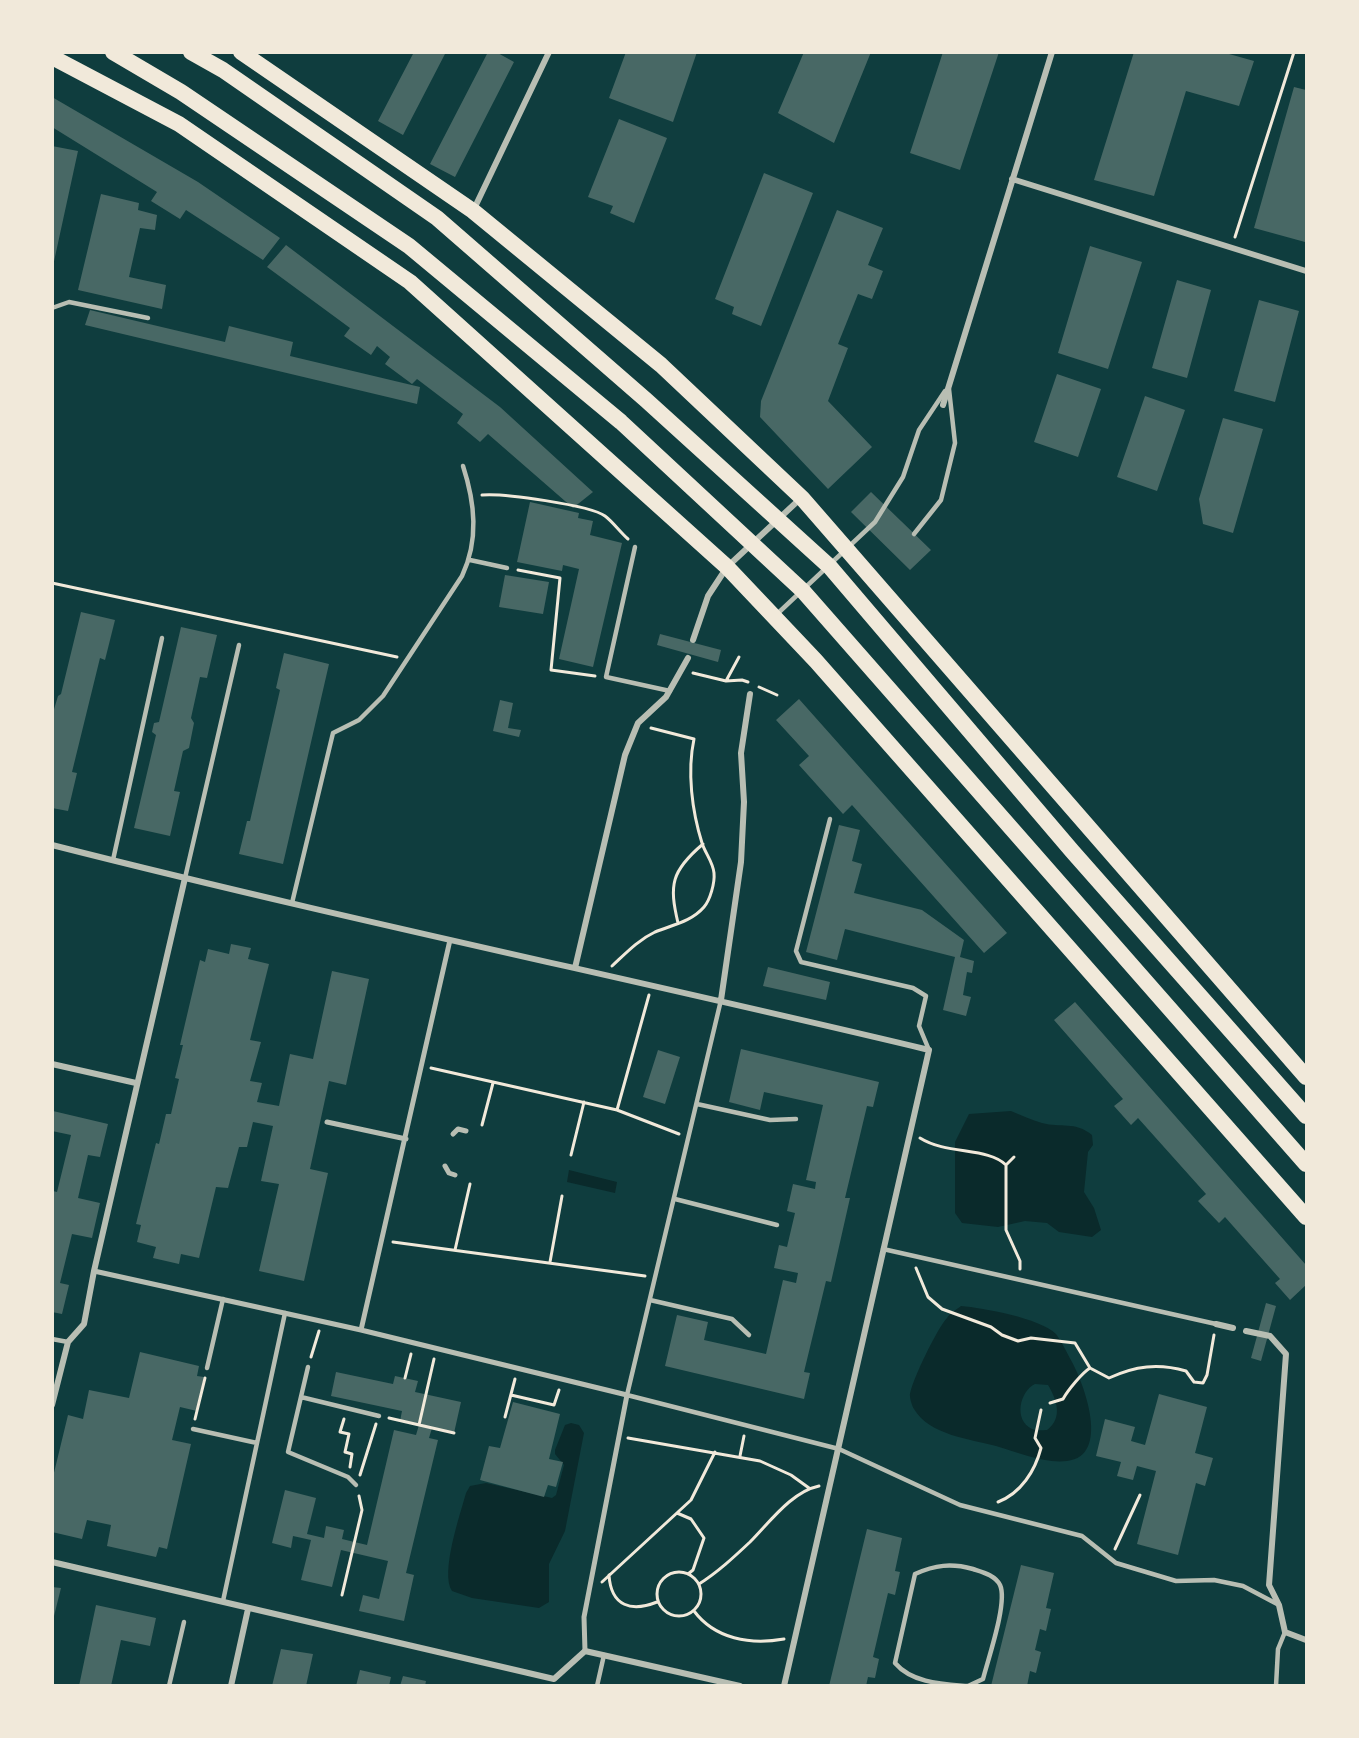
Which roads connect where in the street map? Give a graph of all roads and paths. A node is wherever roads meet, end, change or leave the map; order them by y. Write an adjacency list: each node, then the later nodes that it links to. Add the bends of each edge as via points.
1 (113, 52): 72 (highway, via 181,92 409,246 621,422 803,591)
2 (191, 52): 61 (highway, via 438,218 830,567 1072,851)
3 (241, 52): 9 (highway)
4 (549, 52): 9 (street)
5 (1052, 52): 8 (street)
6 (1294, 52): 10 (path)
7 (52, 57): 23 (highway, via 179,124 410,282)
8 (1012, 179): 10 (street); 14 (street)
9 (473, 211): 18 (highway, via 661,365)
10 (1232, 248): 11 (street)
11 (1306, 271)
12 (52, 308): 13 (lane, via 69,302)
13 (148, 318)
14 (949, 386): 15 (street); 19 (lane, via 955,443 941,500); 21 (lane, via 919,430 903,477 875,522)
15 (943, 405)
16 (463, 466): 17 (lane)
17 (472, 496): 20 (path, via 524,496 603,515); 22 (lane)
18 (802, 498): 21 (highway); 23 (street)
19 (915, 534)
20 (635, 547): 34 (lane)
21 (847, 550): 26 (lane); 55 (highway)
22 (470, 560): 24 (lane); 32 (lane)
23 (727, 567): 26 (highway); 28 (street, via 708,596)
24 (507, 568): 34 (path, via 560,578 551,670)
25 (52, 583): 32 (path)
26 (775, 615): 79 (highway)
27 (162, 638): 43 (lane)
28 (693, 640)
29 (239, 645): 44 (lane)
30 (739, 657): 35 (path)
31 (688, 658): 33 (street)
32 (407, 660): 45 (lane, via 383,696 359,720 333,733)
33 (683, 671): 35 (path); 36 (street)
34 (606, 677): 36 (lane)
35 (726, 681): 38 (path, via 742,680)
36 (670, 691): 39 (street)
37 (750, 694): 51 (street, via 741,753 741,862)
38 (777, 695)
39 (638, 723): 41 (path, via 694,739 693,801); 48 (street, via 625,754)
40 (830, 819): 52 (lane, via 796,951 801,962 913,988 926,996 920,1026)
41 (703, 844): 46 (path, via 679,870 671,895); 46 (path, via 714,873 711,891 705,906)
42 (52, 845): 43 (street)
43 (112, 860): 44 (street)
44 (185, 878): 45 (street); 57 (street)
45 (292, 903): 47 (street)
46 (678, 923): 49 (path, via 634,944)
47 (450, 940): 48 (street); 54 (street)
48 (575, 968): 49 (street)
49 (604, 974): 50 (street)
50 (652, 984): 51 (street); 60 (path)
51 (721, 999): 52 (street); 59 (lane)
52 (929, 1050): 66 (street)
53 (52, 1064): 57 (street)
54 (423, 1067): 56 (path); 69 (street)
55 (1306, 1077)
56 (493, 1082): 58 (path); 64 (path)
57 (136, 1083): 86 (street)
58 (584, 1102): 60 (path); 70 (path)
59 (697, 1104): 62 (lane, via 770,1120); 68 (lane)
60 (617, 1110): 68 (path)
61 (1306, 1116)
62 (796, 1119)
63 (327, 1122): 69 (street)
64 (482, 1125)
65 (466, 1131): 67 (street, via 458,1129)
66 (910, 1132): 73 (path, via 933,1146 976,1151); 82 (street)
67 (453, 1134)
68 (689, 1138): 78 (lane)
69 (406, 1139): 81 (street)
70 (571, 1155)
71 (1014, 1157): 73 (path)
72 (1306, 1164)
73 (1006, 1165): 88 (path, via 1006,1230 1020,1261)
74 (445, 1166): 75 (street)
75 (455, 1175)
76 (470, 1184): 83 (path)
77 (562, 1196): 85 (path)
78 (675, 1199): 80 (lane); 87 (lane)
79 (1306, 1218)
80 (777, 1225)
81 (382, 1240): 83 (path); 95 (street)
82 (883, 1249): 84 (lane); 123 (street)
83 (455, 1250): 85 (path)
84 (913, 1256): 88 (lane); 104 (path, via 928,1297 942,1309 1018,1341 1031,1338 1075,1343)
85 (550, 1263): 87 (path)
86 (94, 1271): 89 (street); 99 (street, via 84,1324)
87 (656, 1277): 90 (lane)
88 (1020, 1280): 93 (lane)
89 (223, 1299): 91 (street); 103 (lane)
90 (650, 1300): 97 (lane, via 732,1319); 108 (lane)
91 (285, 1313): 92 (street); 122 (lane)
92 (322, 1322): 95 (street); 102 (path)
93 (1216, 1324): 94 (street); 104 (path, via 1203,1383 1194,1382 1186,1371 1164,1367 1132,1368 1109,1378)
94 (1233, 1328)
95 (361, 1330): 100 (street)
96 (1246, 1331): 142 (street, via 1269,1336 1286,1354 1269,1585)
97 (749, 1335)
98 (52, 1339): 99 (lane)
99 (68, 1342): 112 (street)
100 (413, 1343): 101 (street); 105 (path)
101 (436, 1349): 108 (street); 117 (path)
102 (308, 1367): 109 (lane)
103 (207, 1368): 119 (path)
104 (1090, 1368): 110 (path, via 1063,1399)
105 (405, 1378)
106 (514, 1384): 107 (path)
107 (511, 1395): 111 (path); 116 (path)
108 (627, 1395): 118 (lane); 121 (street)
109 (301, 1397): 113 (lane); 126 (lane, via 288,1452)
110 (1050, 1403)
111 (556, 1404)
112 (52, 1405)
113 (346, 1408): 115 (lane); 126 (path, via 340,1432 349,1434 345,1452 352,1454)
114 (1041, 1410): 131 (path, via 1035,1438 1041,1448 1036,1470 1006,1499)
115 (379, 1416): 117 (path); 128 (path)
116 (505, 1417)
117 (419, 1425): 120 (path)
118 (745, 1425): 123 (lane); 125 (path)
119 (193, 1429): 122 (lane)
120 (454, 1432)
121 (619, 1438): 124 (path, via 640,1438); 138 (street)
122 (257, 1443): 140 (lane)
123 (839, 1449): 127 (street); 131 (lane, via 960,1505)
124 (715, 1452): 125 (path); 132 (path, via 691,1500)
125 (740, 1456): 129 (path, via 791,1475)
126 (348, 1477): 128 (lane)
127 (831, 1483): 129 (path); 147 (street)
128 (356, 1485): 139 (path, via 362,1510)
129 (809, 1488): 137 (path)
130 (1140, 1494): 133 (path)
131 (979, 1510): 133 (lane, via 1082,1536)
132 (677, 1513): 135 (path, via 691,1519 704,1538); 136 (path)
133 (1110, 1559): 142 (lane, via 1176,1581 1214,1580 1243,1586)
134 (52, 1562): 140 (street)
135 (688, 1574): 137 (path); 141 (path, via 673,1572 661,1580)
136 (609, 1575): 138 (path); 141 (path, via 610,1586 623,1604 638,1609)
137 (699, 1584): 144 (path, via 701,1598)
138 (589, 1594): 149 (street, via 584,1617)
139 (342, 1595)
140 (223, 1601): 143 (street)
141 (657, 1602): 144 (path, via 673,1616)
142 (1279, 1605): 146 (street)
143 (249, 1609): 149 (street, via 554,1679); 153 (street)
144 (694, 1611): 147 (path, via 712,1629 734,1639 759,1642)
145 (184, 1622): 152 (lane)
146 (1285, 1632): 148 (street); 158 (lane, via 1278,1649)
147 (796, 1637): 156 (street)
148 (1306, 1640)
149 (585, 1651): 150 (street)
150 (604, 1655): 154 (lane); 155 (street)
151 (939, 1684): 157 (lane); 157 (lane, via 904,1673 895,1663 915,1574 933,1566 956,1565 988,1574 1000,1583 1003,1597 983,1679)
152 (170, 1686)
153 (231, 1686)
154 (597, 1686)
155 (740, 1686)
156 (784, 1686)
157 (968, 1686)
158 (1275, 1686)

